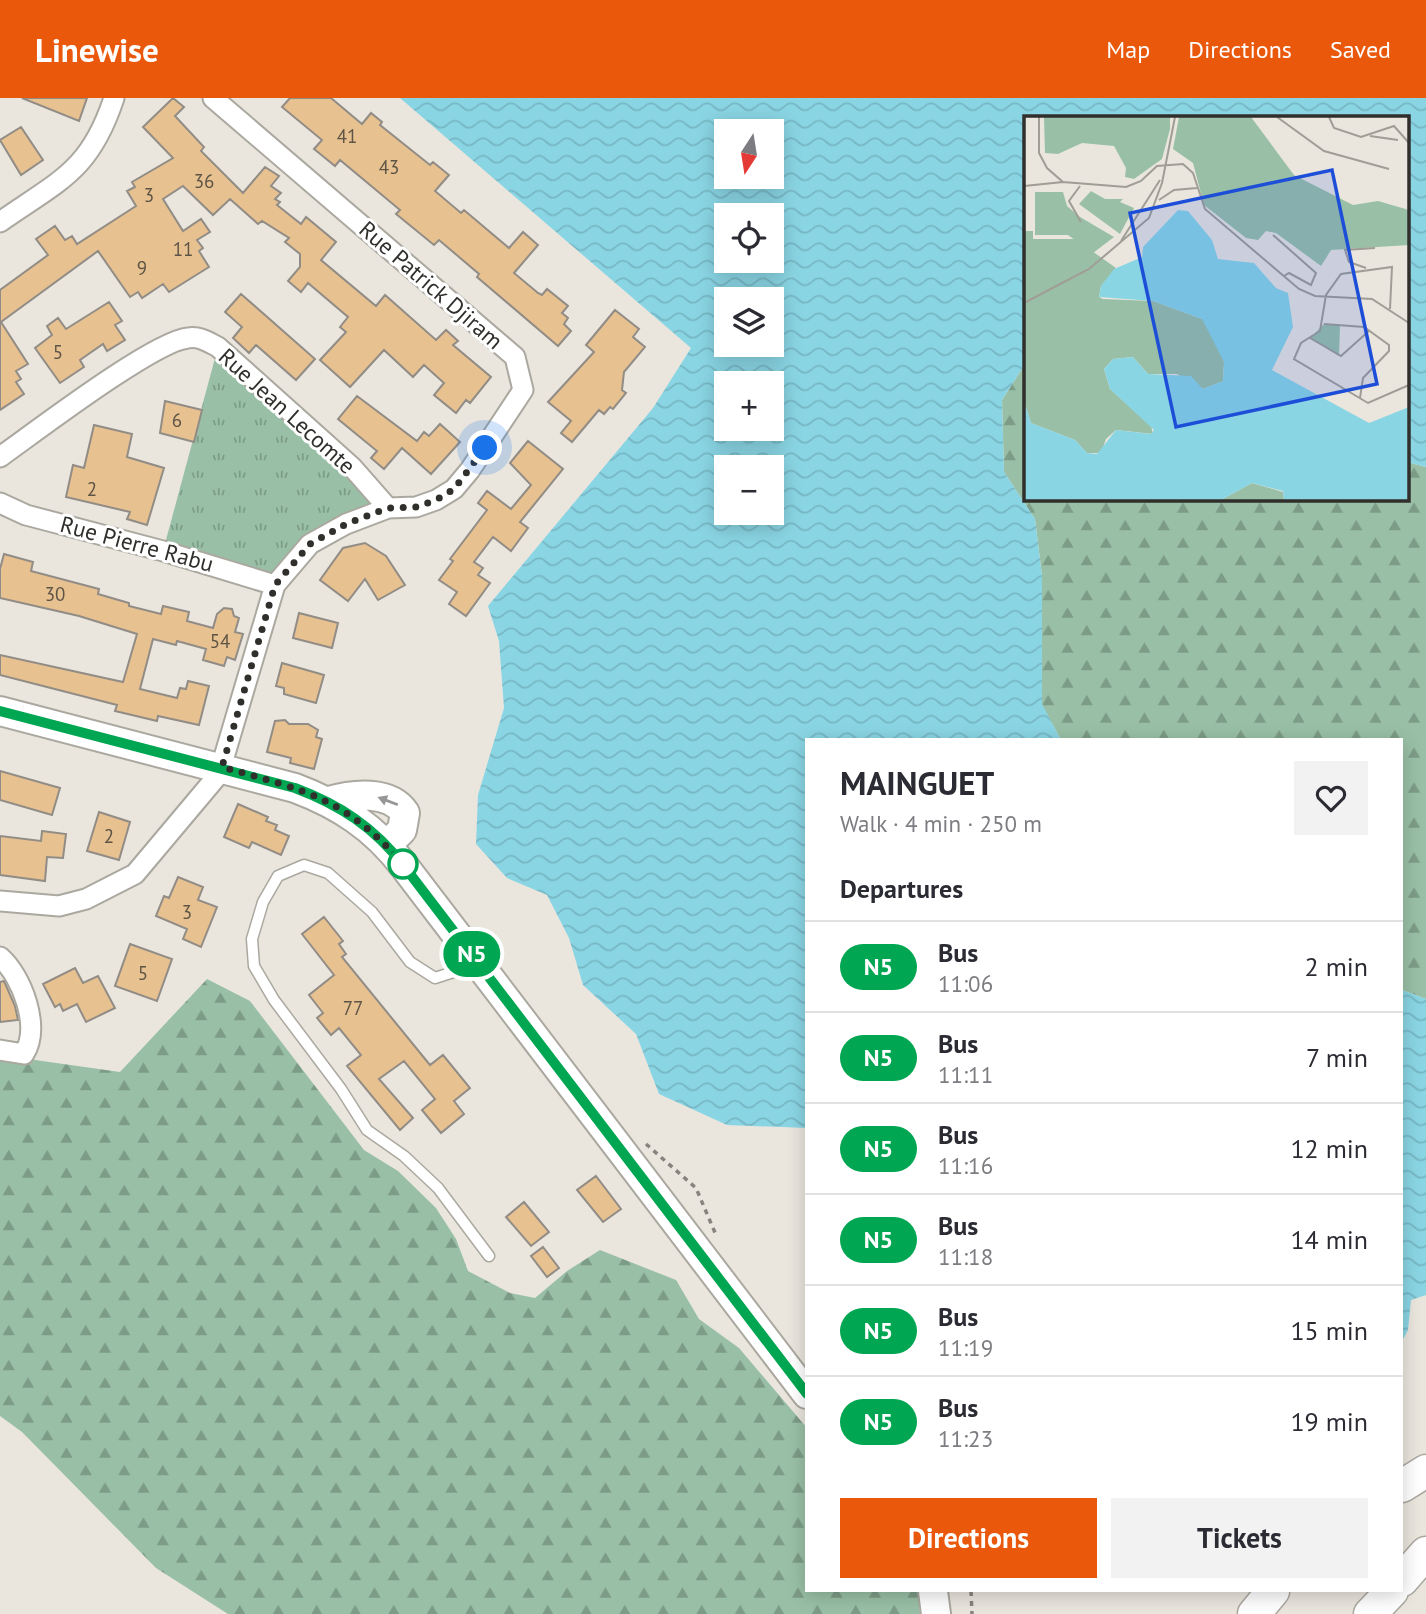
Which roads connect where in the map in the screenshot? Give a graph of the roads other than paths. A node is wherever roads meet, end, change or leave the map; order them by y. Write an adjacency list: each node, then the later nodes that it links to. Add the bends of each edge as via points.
1 (114, 98): 3 (street, via 103,130 83,162)
2 (214, 98): 6 (street, Rue Patrick Djiram, via 515,357 523,390 471,470 436,500 416,507)
3 (0, 222)
4 (0, 457): 6 (street, Rue Jean Lecomte, via 163,346 186,337 202,338 218,347 352,467)
5 (0, 503): 7 (street, Rue Pierre Rabu, via 26,515)
6 (388, 508): 7 (street, Rue Patrick Djiram, via 310,544)
7 (275, 585): 9 (street, Rue Patrick Djiram)
8 (0, 710): 9 (main road)
9 (222, 767): 10 (street, Rue Patrick Djiram, via 135,874 111,889 59,905); 12 (main road, via 329,801 355,817 387,845)
10 (0, 901)
11 (0, 957): 13 (street, via 13,968 28,1003 30,1045 24,1054)
12 (479, 963): 14 (lane, via 435,978 410,962 372,912 328,873 304,865 278,876 263,902 252,939 254,966 274,1000 367,1130 438,1188); 15 (main road)
13 (0, 1050)
14 (489, 1256)
15 (805, 1391)
16 (1426, 1471): 17 (main road)
17 (1403, 1485)
18 (1426, 1553): 19 (main road)
19 (1403, 1579)
20 (933, 1592): 23 (main road)
21 (1272, 1592): 24 (main road)
22 (1391, 1592): 25 (main road)
23 (936, 1614)
24 (1254, 1614)
25 (1370, 1614)

